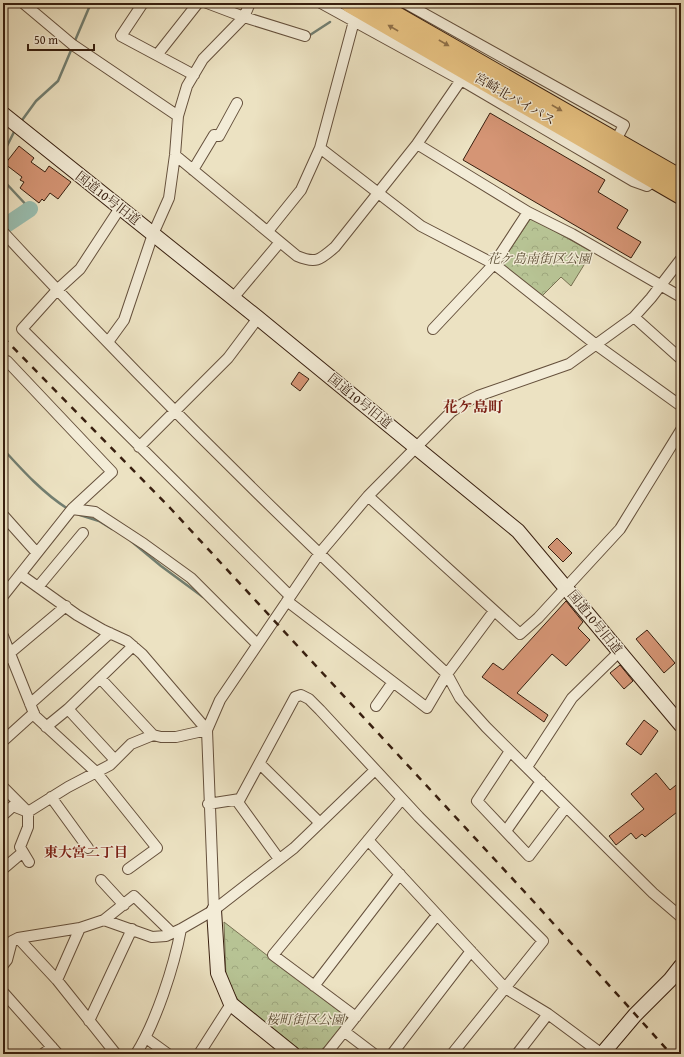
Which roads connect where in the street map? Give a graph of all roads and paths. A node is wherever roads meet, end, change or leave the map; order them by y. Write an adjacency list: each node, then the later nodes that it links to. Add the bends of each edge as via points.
1 (23, 3): 17 (street, via 75,46)
2 (143, 3): 12 (street, via 121,36)
3 (198, 3): 12 (street)
4 (207, 3): 9 (street)
5 (321, 3): 10 (street)
6 (349, 3): 24 (highway, 宮崎北バイパス, one-way to 6)
7 (374, 3): 18 (highway, 宮崎北バイパス, one-way to 18)
8 (405, 3): 18 (street, via 624,125)
9 (247, 10): 11 (street); 13 (street, via 203,59)
10 (354, 21): 14 (street); 20 (street)
11 (305, 36)
12 (156, 55): 13 (street)
13 (194, 75): 17 (street, via 187,86)
14 (461, 80): 19 (street); 24 (street, via 633,181 647,186)
15 (237, 103): 22 (street, via 219,136 214,135)
16 (3, 114): 27 (street, 国道10号旧道)
17 (178, 116): 21 (street)
18 (615, 142): 23 (highway, 宮崎北バイパス)
19 (416, 144): 25 (street); 28 (street)
20 (320, 148): 25 (street); 30 (street, via 301,190)
21 (175, 155): 22 (street); 31 (street, via 168,198)
22 (193, 170): 30 (street)
23 (681, 179)
24 (655, 180): 26 (highway, 宮崎北バイパス)
25 (379, 193): 32 (street, via 324,257 310,261 297,256); 34 (street, via 421,226)
26 (681, 195)
27 (120, 208): 31 (street, 国道10号旧道); 36 (street, via 80,269)
28 (528, 212): 34 (street); 35 (street)
29 (3, 232): 36 (street)
30 (268, 232): 32 (street)
31 (154, 234): 38 (street, 国道10号旧道); 42 (street, via 124,320)
32 (280, 242): 38 (street)
33 (681, 259): 35 (street)
34 (494, 264): 41 (street); 43 (street)
35 (661, 284): 37 (street); 39 (street)
36 (57, 290): 42 (street); 49 (street, via 22,329)
37 (681, 297)
38 (233, 298): 40 (street, 国道10号旧道)
39 (634, 317): 43 (street); 44 (street)
40 (258, 318): 47 (street, via 228,358); 50 (street, 国道10号旧道)
41 (433, 329)
42 (108, 342): 47 (street)
43 (595, 344): 46 (street); 50 (street, via 569,364 464,403 451,412)
44 (681, 359)
45 (3, 361): 52 (street, via 7,361 112,472)
46 (681, 406)
47 (177, 412): 49 (street); 56 (street)
48 (681, 430): 59 (street, via 620,529)
49 (139, 447): 61 (street)
50 (416, 448): 51 (street); 59 (street, 国道10号旧道, via 518,532)
51 (368, 496): 56 (street); 63 (street)
52 (72, 508): 55 (street); 66 (street, via 95,512 191,578)
53 (3, 516): 55 (street)
54 (83, 533): 58 (street)
55 (36, 552): 57 (street)
56 (319, 554): 61 (street); 70 (street)
57 (21, 574): 58 (street); 60 (street)
58 (38, 586): 62 (street)
59 (567, 587): 63 (street, via 520,634); 68 (street, 国道10号旧道)
60 (5, 590)
61 (288, 598): 66 (street, via 274,622); 72 (street)
62 (66, 606): 64 (street); 69 (street)
63 (494, 611): 70 (street)
64 (110, 633): 67 (street); 74 (street)
65 (3, 636): 69 (street)
66 (256, 643): 78 (street, via 220,700)
67 (133, 646): 71 (street); 78 (street)
68 (619, 652): 76 (street, 国道10号旧道); 84 (street, via 572,698)
69 (6, 657): 74 (street)
70 (447, 674): 72 (street, via 427,708); 81 (street, via 460,698)
71 (100, 678): 75 (street); 79 (street)
72 (393, 682): 73 (street)
73 (376, 706)
74 (32, 708): 77 (street); 80 (street)
75 (68, 709): 77 (street); 82 (street)
76 (681, 725)
77 (46, 727): 86 (street)
78 (207, 730): 79 (street, via 176,737); 92 (street)
79 (153, 735): 82 (street, via 131,744)
80 (3, 741)
81 (510, 751): 84 (street); 97 (street, via 477,801)
82 (116, 760): 86 (street)
83 (260, 764): 85 (street, via 295,697 301,695 320,710); 91 (street, via 240,800); 96 (street)
84 (527, 767): 87 (street)
85 (375, 770): 90 (street); 96 (street)
86 (96, 772): 89 (street); 104 (street, via 157,848)
87 (541, 781): 93 (street); 97 (street)
88 (3, 787): 94 (street)
89 (51, 797): 94 (street); 99 (street)
90 (402, 799): 98 (street); 121 (street, via 543,941)
91 (237, 801): 92 (street); 101 (street)
92 (208, 804): 108 (street)
93 (566, 807): 97 (street, via 529,856); 110 (street)
94 (28, 812): 95 (street, via 14,806); 100 (street, via 28,827 20,847)
95 (4, 814)
96 (320, 823): 101 (street)
97 (506, 831)
98 (368, 840): 105 (street); 120 (street, via 273,955)
99 (88, 848)
100 (22, 852): 102 (street); 103 (street)
101 (279, 859): 108 (street)
102 (29, 862)
103 (3, 868)
104 (128, 869)
105 (400, 874): 109 (street); 120 (street)
106 (101, 880): 107 (street)
107 (124, 905): 111 (street); 114 (street, via 134,896)
108 (214, 910): 114 (street); 123 (street, via 218,973)
109 (437, 914): 116 (street); 125 (street)
110 (681, 918)
111 (104, 920): 112 (street); 113 (street)
112 (80, 928): 115 (street); 119 (street)
113 (132, 929): 114 (street, via 152,936 166,936); 126 (street)
114 (176, 931): 128 (street, via 177,947)
115 (18, 938): 117 (street, via 12,941); 119 (street)
116 (471, 951): 121 (street); 138 (street)
117 (3, 965)
118 (681, 966): 141 (street)
119 (57, 980): 126 (street)
120 (314, 986): 125 (street)
121 (505, 988): 124 (street); 139 (street)
122 (3, 992): 129 (street)
123 (231, 1004): 130 (street); 135 (street)
124 (548, 1014): 140 (street); 141 (street)
125 (356, 1017): 127 (street)
126 (89, 1021): 132 (street)
127 (345, 1032): 136 (street); 137 (street)
128 (146, 1038): 133 (street); 134 (street)
129 (55, 1050): 131 (street)
130 (203, 1053)
131 (43, 1054)
132 (116, 1054)
133 (136, 1054)
134 (168, 1054)
135 (293, 1054)
136 (326, 1054)
137 (374, 1054)
138 (392, 1054)
139 (452, 1054)
140 (517, 1054)
141 (602, 1054)

